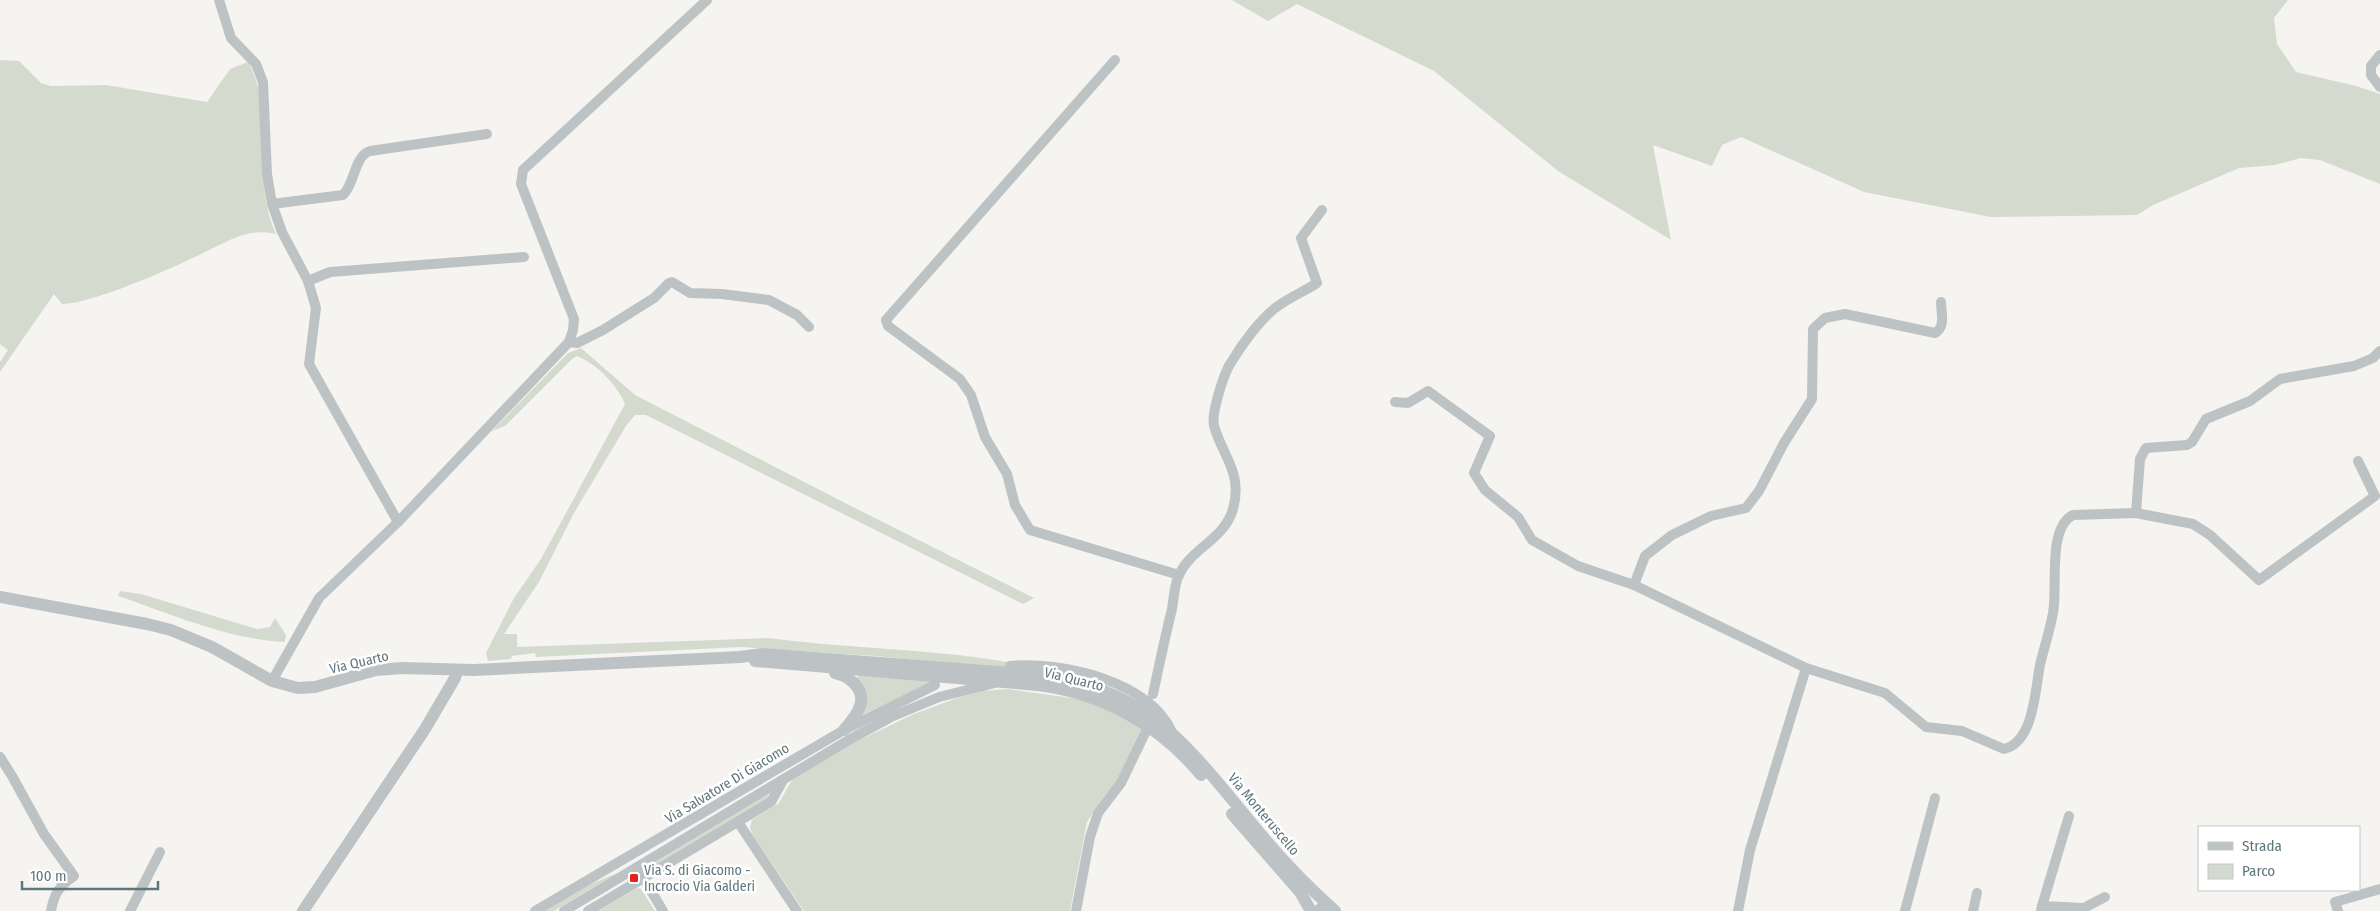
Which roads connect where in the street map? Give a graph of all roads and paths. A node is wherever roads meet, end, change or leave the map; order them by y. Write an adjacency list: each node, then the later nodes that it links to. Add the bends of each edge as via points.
1 (219, 0): 7 (street, via 231,38 256,64 263,82 267,174)
2 (707, 0): 13 (street, via 523,170 521,184 574,319)
3 (2380, 55): 5 (street, via 2371,66 2371,75)
4 (1115, 60): 19 (street, via 886,320 888,326 960,379 971,395 985,437 1007,474 1015,505 1030,530)
5 (2380, 87)
6 (487, 134): 7 (street, via 366,152 344,196)
7 (272, 204): 10 (street, via 282,232)
8 (1322, 210): 19 (street, via 1301,238 1317,282 1276,307 1231,361 1227,371 1213,419 1235,474 1234,508 1222,531 1194,556)
9 (524, 257): 10 (street, via 330,272)
10 (308, 282): 18 (street, via 316,308 309,364)
11 (1941, 302): 20 (street, via 1942,324 1935,333 1845,314 1825,318 1813,329 1812,399 1759,490 1746,508 1711,516 1672,536 1645,556)
12 (809, 327): 13 (street, via 797,315 769,300 690,293 672,282 654,298 603,330 577,343)
13 (569, 342): 18 (street)
14 (2380, 351): 17 (street, via 2373,358 2354,366 2280,379 2250,400 2206,418 2187,445 2146,448 2140,459)
15 (1395, 402): 20 (street, via 1408,403 1428,391 1490,436 1474,473 1485,490 1518,517 1532,540 1578,566)
16 (2358, 462): 17 (street, via 2375,496 2259,580 2210,535 2192,524)
17 (2136, 513): 25 (street, via 2073,516 2064,519 2060,526 2053,612 2032,710 2021,737 2010,747 1998,747 1962,730 1926,726 1885,693)
18 (398, 522): 27 (street, via 319,598)
19 (1179, 575): 30 (street)
20 (1634, 585): 25 (street)
21 (0, 597): 27 (street, Via Quarto, via 171,630 212,647)
22 (740, 657): 24 (street, Via Quarto); 26 (street, Via Quarto); 33 (street, Via Quarto, via 762,654 1054,677 1113,695 1154,717)
23 (1010, 666): 33 (street, via 1050,666 1117,685 1150,703 1166,719)
24 (829, 668): 28 (street, Via Quarto); 31 (street, via 849,679 860,695 859,712)
25 (1806, 668): 58 (street, via 1750,850)
26 (457, 670): 27 (street, Via Quarto, via 389,669 306,688); 50 (street, via 425,729)
27 (272, 681)
28 (995, 683): 35 (street, Via Salvatore Di Giacomo, via 939,697 891,717); 47 (street, Via Quarto, via 1038,685 1074,692 1110,704 1154,730 1197,770 1250,836)
29 (935, 685): 31 (street, Via Salvatore Di Giacomo)
30 (1153, 694)
31 (844, 730): 40 (street, Via Salvatore Di Giacomo)
32 (1145, 733): 56 (street, via 1121,784 1098,813 1090,837)
33 (1173, 733): 57 (street, Via Monteruscello, via 1200,760 1288,865)
34 (0, 757): 48 (street, via 44,834 74,876 54,895)
35 (783, 780): 38 (street, Via Salvatore Di Giacomo, via 771,802); 41 (street, Via Salvatore Di Giacomo)
36 (1935, 798): 59 (street)
37 (2069, 816): 46 (street)
38 (738, 822): 42 (street, Via Salvatore Di Giacomo); 55 (street)
39 (160, 852): 49 (street)
40 (631, 856): 41 (street); 51 (street, Via Salvatore Di Giacomo)
41 (638, 867): 42 (street); 52 (street, Via Salvatore Di Giacomo)
42 (644, 878): 53 (street, Via Salvatore Di Giacomo); 54 (street)
43 (2380, 889): 61 (street, via 2335,902)
44 (1978, 893): 60 (street)
45 (2105, 896): 46 (street, via 2084,908)
46 (2041, 908)
47 (1318, 910)
48 (52, 911)
49 (130, 911)
50 (303, 911)
51 (535, 911)
52 (564, 911)
53 (588, 911)
54 (662, 911)
55 (797, 911)
56 (1076, 911)
57 (1335, 911)
58 (1738, 911)
59 (1905, 911)
60 (1973, 911)
61 (2338, 911)

